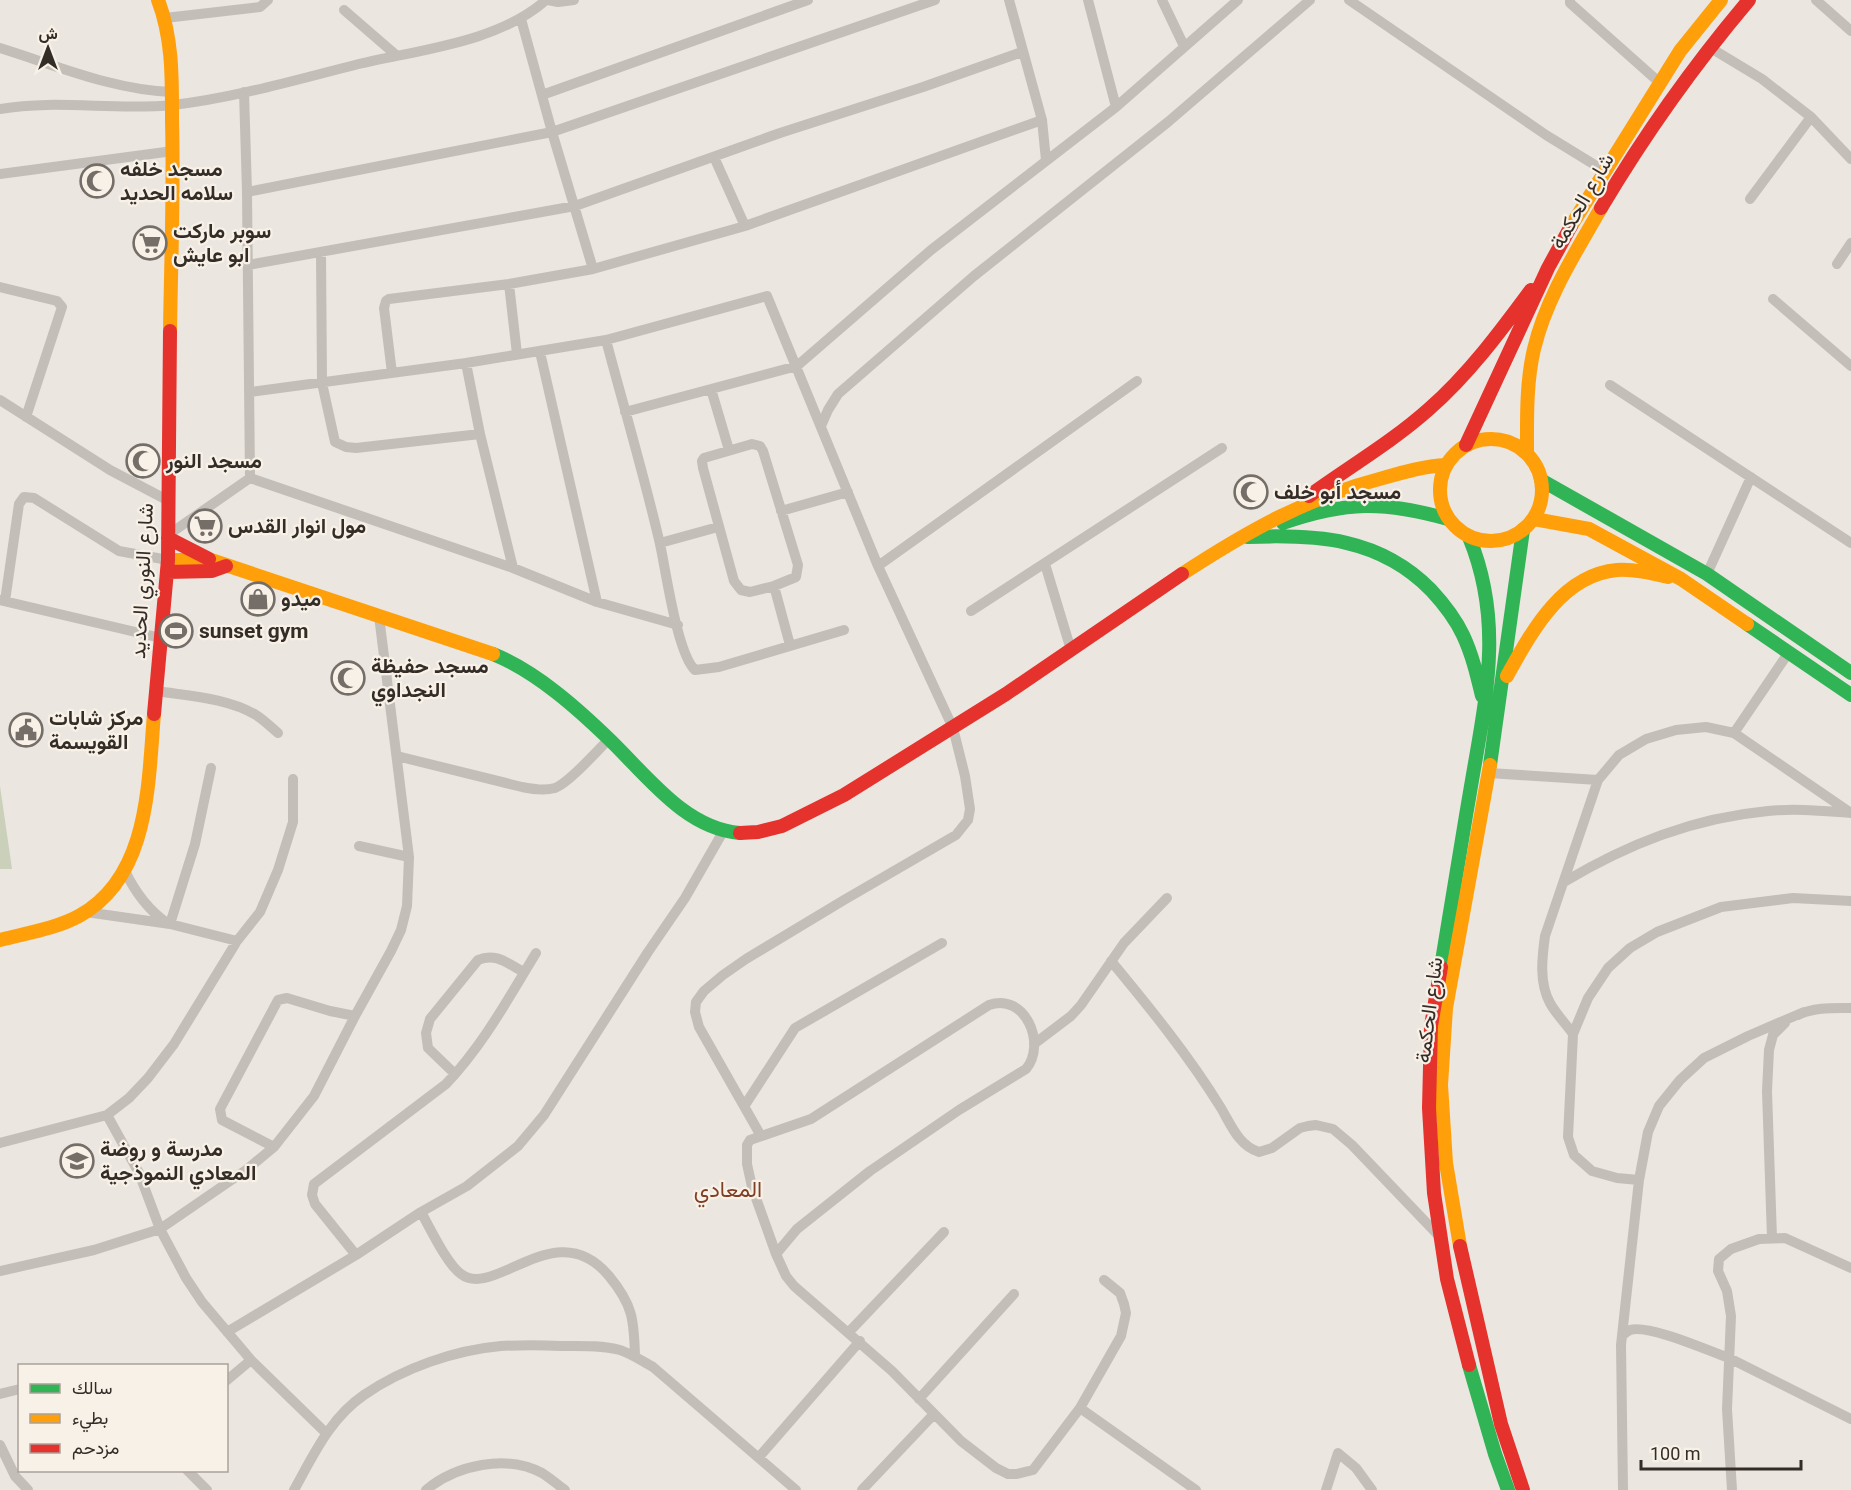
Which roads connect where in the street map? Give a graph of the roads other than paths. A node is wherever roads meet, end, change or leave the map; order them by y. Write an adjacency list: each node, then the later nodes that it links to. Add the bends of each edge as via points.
1 (158, 0): 18 (street, شارع النوري الحديد)
2 (268, 0): 18 (street, via 260,7)
3 (547, 0): 4 (street); 19 (street)
4 (574, 0)
5 (808, 0): 28 (street)
6 (935, 0): 34 (street)
7 (1009, 0): 24 (street)
8 (1088, 0): 30 (street)
9 (1162, 0): 21 (street)
10 (1238, 0): 21 (street)
11 (1310, 0): 69 (street, via 1168,122 974,276 838,394)
12 (1349, 0): 39 (street)
13 (1570, 0): 26 (street)
14 (1749, 0): 22 (street, شارع الحكمة)
15 (1816, 0): 20 (street)
16 (1714, 2): 26 (street, شارع الحكمة)
17 (344, 10): 25 (street)
18 (165, 18): 29 (street, شارع النوري الحديد, via 171,50)
19 (521, 19): 25 (street, via 471,39); 28 (street)
20 (1851, 32)
21 (1184, 46): 30 (street)
22 (1709, 47): 32 (street, via 1762,79); 74 (street, شارع الحكمة, via 1657,117 1569,264 1535,348)
23 (0, 48): 29 (street)
24 (1022, 52): 33 (street); 36 (street)
25 (396, 55): 27 (street)
26 (1660, 83): 39 (street, شارع الحكمة)
27 (244, 93): 29 (street); 41 (street)
28 (543, 95): 34 (street)
29 (172, 98): 31 (street); 35 (street, شارع النوري الحديد)
30 (1116, 106): 38 (street)
31 (0, 109)
32 (1810, 117): 37 (street); 42 (street)
33 (1042, 120): 38 (street); 44 (street)
34 (552, 132): 41 (street); 43 (street)
35 (173, 152): 40 (street); 80 (street, شارع النوري الحديد)
36 (714, 157): 43 (street); 44 (street)
37 (1851, 159)
38 (1046, 160): 58 (street, via 931,250)
39 (1603, 170): 49 (street, شارع الحكمة)
40 (0, 174)
41 (247, 192): 48 (street)
42 (1750, 199)
43 (574, 206): 46 (street); 50 (street)
44 (745, 226): 50 (street)
45 (1851, 243): 47 (street)
46 (321, 252): 48 (street); 62 (street)
47 (1837, 264)
48 (248, 265): 65 (street)
49 (1548, 268): 71 (street, شارع الحكمة); 82 (street, via 1504,327 1430,408)
50 (593, 269): 51 (street)
51 (508, 284): 56 (street); 60 (street, via 386,301)
52 (0, 287): 68 (street, via 57,301 62,307)
53 (1773, 299): 59 (street)
54 (606, 340): 55 (street); 58 (street, via 767,296); 67 (street)
55 (540, 352): 56 (street); 103 (street)
56 (517, 354): 57 (street)
57 (466, 363): 60 (street); 70 (street)
58 (797, 366): 64 (street); 69 (street)
59 (1851, 366)
60 (392, 373): 62 (street)
61 (1137, 381): 97 (street)
62 (322, 383): 65 (street); 70 (street, via 335,442 341,445 357,448)
63 (1610, 385): 76 (street)
64 (711, 389): 67 (street); 73 (street)
65 (250, 392): 77 (street)
66 (0, 400): 68 (street)
67 (625, 412): 90 (street)
68 (26, 417): 80 (street, via 110,470)
69 (821, 426): 79 (street)
70 (480, 434): 98 (street)
71 (1466, 445): 74 (street, via 1493,439 1512,443); 75 (street)
72 (1222, 448): 94 (street)
73 (729, 450): 81 (street, via 752,444 760,446); 85 (street, via 702,461)
74 (1527, 454): 78 (street)
75 (1446, 465): 82 (street, via 1336,491); 83 (street, via 1439,492)
76 (1751, 477): 91 (street); 99 (street)
77 (250, 478): 87 (street); 98 (street)
78 (1541, 480): 84 (street, via 1541,498); 99 (street)
79 (848, 492): 81 (street); 97 (street)
80 (167, 500): 87 (street, شارع النوري الحديد)
81 (781, 511): 101 (street, via 798,569 794,579)
82 (1282, 514): 92 (street)
83 (1448, 519): 88 (street, via 1417,509 1366,503 1299,517); 89 (street)
84 (1534, 519): 86 (street); 100 (street, via 1604,535)
85 (718, 527): 90 (street); 101 (street, via 737,587 750,592)
86 (1522, 530): 89 (street, via 1497,541); 113 (street, شارع الحكمة)
87 (168, 536): 93 (street); 95 (street, شارع النوري الحديد)
88 (1248, 537): 92 (street); 116 (street, via 1300,536 1350,543 1383,553 1419,578 1459,626)
89 (1469, 537): 116 (street, شارع الحكمة, via 1485,578 1489,602)
90 (660, 543): 106 (street)
91 (1851, 543)
92 (1230, 544): 110 (street)
93 (211, 560): 95 (street); 96 (street)
94 (1044, 564): 104 (street); 110 (street)
95 (168, 566): 96 (street, via 212,571); 102 (street, via 119,551 34,498 24,497 19,504); 108 (street, شارع النوري الحديد)
96 (226, 566): 105 (street)
97 (878, 566): 117 (street)
98 (513, 568): 103 (street)
99 (1707, 574): 112 (street)
100 (1680, 579): 111 (street); 113 (street, via 1629,570 1587,579 1547,612)
101 (774, 586): 109 (street)
102 (2, 600): 108 (street)
103 (597, 602): 106 (street)
104 (971, 611)
105 (380, 616): 120 (street, via 496,655 519,667 556,692); 121 (street)
106 (678, 625): 109 (street, via 686,656 695,670 719,667)
107 (844, 630): 109 (street)
108 (161, 638): 114 (street, شارع النوري الحديد)
109 (790, 645)
110 (1071, 650): 117 (street)
111 (1788, 652): 115 (street); 119 (street)
112 (1851, 673)
113 (1503, 684): 123 (street, شارع الحكمة)
114 (157, 691): 118 (street, via 241,709 256,715); 130 (street, شارع النوري الحديد, via 146,810)
115 (1851, 695)
116 (1485, 708): 157 (street, شارع الحكمة, via 1431,1026 1430,1148)
117 (953, 728): 127 (street, via 790,822 755,833); 148 (street, via 969,803 963,828 746,959 696,1002 699,1027)
118 (278, 733)
119 (1734, 733): 125 (street, via 1706,727 1646,739 1619,755); 126 (street)
120 (609, 739): 121 (street, via 558,787 536,790); 127 (street, via 677,807)
121 (397, 756): 129 (street)
122 (211, 768): 135 (street, via 195,844)
123 (1489, 773): 125 (street); 194 (street, شارع الحكمة, via 1446,1008 1442,1085 1446,1163 1464,1270 1501,1424)
124 (293, 779): 137 (street, via 293,822 278,870 260,912)
125 (1598, 780): 131 (street)
126 (1851, 813): 131 (street, via 1769,810 1721,817 1642,841)
127 (724, 830): 154 (street, via 685,898 530,1133 467,1186)
128 (359, 846): 129 (street)
129 (409, 857): 144 (street, via 407,906 401,930)
130 (125, 871): 134 (street, شارع النوري الحديد); 135 (street, via 150,910)
131 (1564, 882): 145 (street, via 1545,936 1542,961 1550,1002)
132 (1167, 898): 140 (street)
133 (1851, 901): 145 (street, via 1793,898 1730,905 1657,932 1630,948 1608,968 1588,998)
134 (86, 912): 135 (street); 136 (street, شارع النوري الحديد)
135 (170, 924): 137 (street)
136 (0, 940)
137 (237, 941): 149 (street, via 174,1044 129,1098)
138 (942, 943): 148 (street, via 795,1028)
139 (536, 953): 141 (street)
140 (1110, 961): 146 (street, via 1071,1016); 157 (street, via 1156,1014 1244,1145 1259,1152 1272,1148 1300,1128 1316,1125 1333,1129)
141 (524, 972): 147 (street, via 490,1029); 147 (street, via 496,957 478,960 430,1020 426,1032 428,1048)
142 (1851, 1008): 143 (street)
143 (1804, 1012): 153 (street, via 1704,1058 1680,1080 1659,1106 1648,1132); 158 (street, via 1784,1023 1773,1035 1769,1050)
144 (355, 1016): 152 (street, via 314,1096); 152 (street, via 287,998 278,1000 220,1109 222,1120)
145 (1574, 1034): 153 (street, via 1568,1137 1574,1155 1592,1171)
146 (1034, 1044): 150 (street, via 1021,1011 998,1001 811,1119); 159 (street, via 1026,1069 870,1171 797,1229)
147 (455, 1074): 160 (street, via 314,1184 315,1204)
148 (745, 1105): 150 (street)
149 (107, 1114): 151 (street); 155 (street, via 139,1173)
150 (761, 1136): 159 (street, via 748,1142 747,1164)
151 (0, 1143)
152 (274, 1147): 155 (street, via 217,1192)
153 (1639, 1180): 167 (street)
154 (421, 1212): 160 (street); 169 (street, via 448,1257 461,1274 469,1277 494,1275 551,1253 574,1253 598,1263 628,1304 634,1325)
155 (160, 1229): 162 (street, via 94,1250); 165 (street, via 186,1278)
156 (944, 1232): 166 (street)
157 (1440, 1237): 193 (street, شارع الحكمة, via 1459,1330)
158 (1772, 1238): 161 (street, via 1785,1238); 170 (street, via 1731,1249 1719,1259 1718,1271 1727,1291 1731,1316)
159 (776, 1254): 166 (street, via 799,1292)
160 (357, 1255): 165 (street)
161 (1851, 1268)
162 (0, 1271)
163 (1104, 1280): 176 (street, via 1120,1293 1125,1324)
164 (1014, 1294): 175 (street)
165 (227, 1332): 171 (street)
166 (849, 1332): 168 (street)
167 (1623, 1335): 170 (street, via 1630,1330 1646,1329); 195 (street)
168 (860, 1341): 175 (street); 181 (street)
169 (635, 1356): 179 (street, via 620,1350 573,1346 501,1346 464,1352 421,1366 363,1395); 181 (street)
170 (1729, 1358): 178 (street); 196 (street, via 1727,1409)
171 (251, 1359): 172 (street); 179 (street)
172 (228, 1379)
173 (18, 1390): 174 (street)
174 (0, 1394)
175 (919, 1399): 177 (street)
176 (1080, 1408): 177 (street, via 1033,1470 1017,1474 996,1468); 190 (street)
177 (934, 1414): 189 (street)
178 (1851, 1419)
179 (326, 1433): 185 (street)
180 (0, 1445): 183 (street, via 15,1476)
181 (759, 1456): 188 (street)
182 (189, 1472): 184 (street)
183 (28, 1490)
184 (207, 1490)
185 (294, 1490)
186 (426, 1490): 187 (street, via 449,1474 503,1464 542,1473)
187 (565, 1490)
188 (796, 1490)
189 (862, 1490)
190 (1196, 1490)
191 (1326, 1490): 192 (street, via 1338,1453 1356,1468)
192 (1372, 1490)
193 (1508, 1490)
194 (1523, 1490)
195 (1623, 1490)
196 (1732, 1490)

